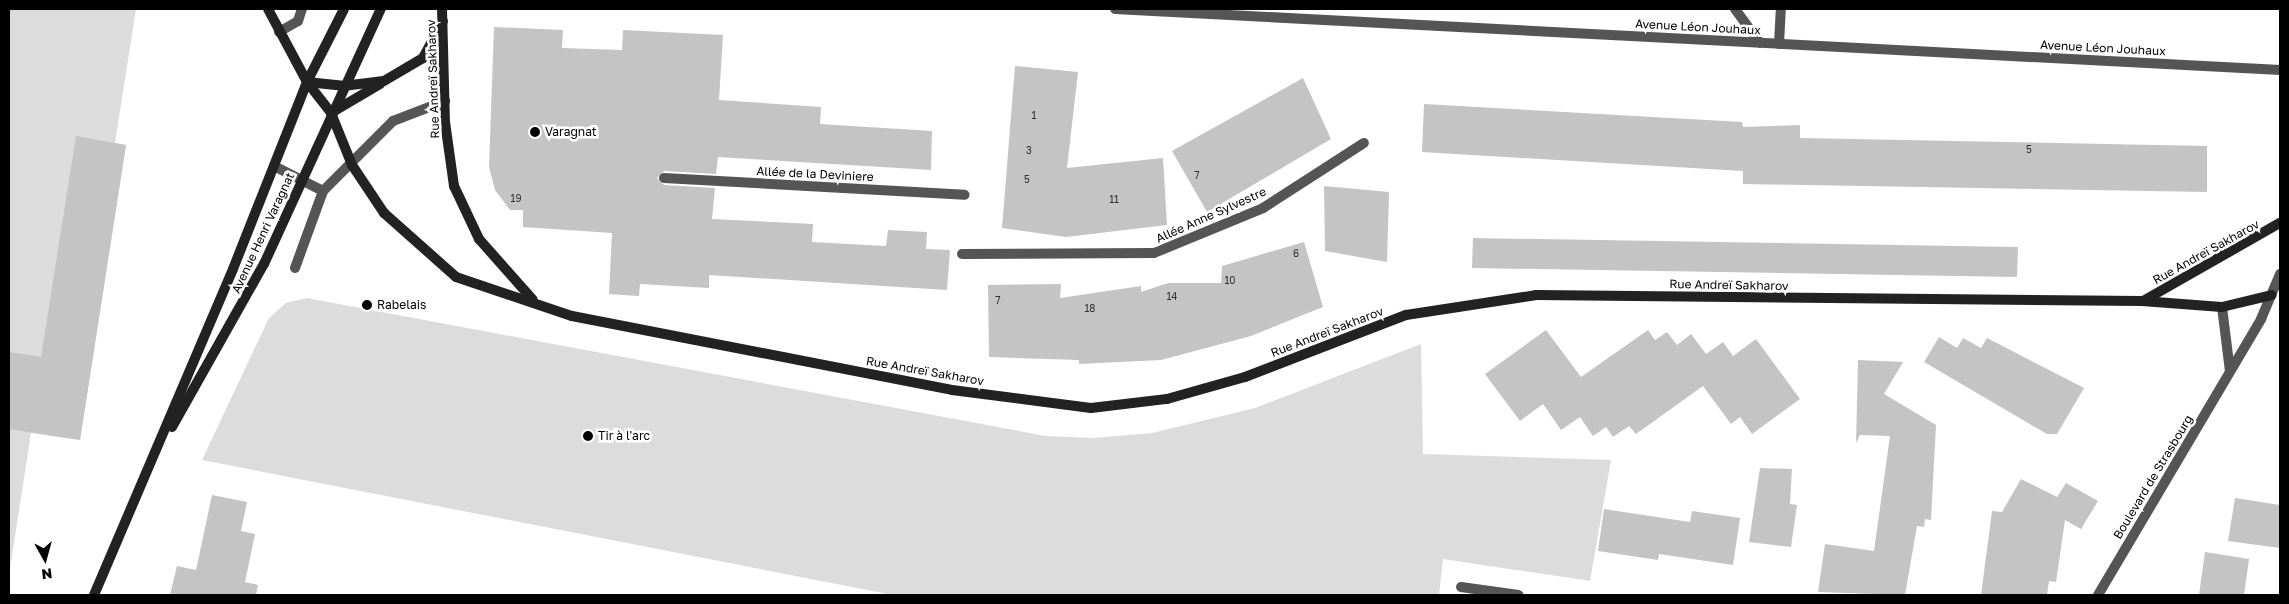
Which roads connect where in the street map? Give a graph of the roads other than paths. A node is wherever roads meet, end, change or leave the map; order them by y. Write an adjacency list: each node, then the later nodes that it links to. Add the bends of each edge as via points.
1 (268, 9): 10 (street, Rue Andreï Sakharov)
2 (302, 9): 10 (street, via 298,21)
3 (344, 9): 15 (street, Avenue Henri Varagnat)
4 (381, 9): 16 (street, Avenue Henri Varagnat)
5 (442, 9): 9 (street, Rue Andreï Sakharov)
6 (1115, 9): 11 (street, Avenue Léon Jouhaux)
7 (1735, 9): 11 (street)
8 (1781, 9): 12 (street)
9 (444, 20): 14 (street, via 423,58); 17 (street, Rue Andreï Sakharov)
10 (279, 32): 15 (street, Rue Andreï Sakharov)
11 (1760, 43): 12 (street, Avenue Léon Jouhaux)
12 (1779, 44): 13 (street, Avenue Léon Jouhaux)
13 (2280, 70)
14 (384, 81): 16 (street); 18 (street)
15 (307, 82): 16 (street); 18 (street, Rue Andreï Sakharov); 21 (street, Avenue Henri Varagnat)
16 (343, 86): 18 (street, Avenue Henri Varagnat)
17 (445, 101): 20 (street, via 393,121); 31 (street, Rue Andreï Sakharov, via 454,186 479,239)
18 (331, 113): 20 (street, Rue Andreï Sakharov); 22 (street, Avenue Henri Varagnat)
19 (1364, 144): 27 (street, Allée Anne Sylvestre, via 1263,208 1154,253)
20 (352, 165): 24 (street); 31 (street, Rue Andreï Sakharov, via 384,213 456,277)
21 (274, 166): 22 (street); 35 (street, Avenue Henri Varagnat)
22 (302, 178): 24 (street); 35 (street, Avenue Henri Varagnat, via 225,339)
23 (664, 178): 25 (street, Allée de la Deviniere)
24 (323, 191): 28 (street)
25 (965, 195)
26 (2280, 223): 32 (street, Rue Andreï Sakharov)
27 (962, 254)
28 (295, 268)
29 (2280, 274): 30 (street, Boulevard de Strasbourg)
30 (2272, 295): 33 (street, Rue Andreï Sakharov); 34 (street, Boulevard de Strasbourg)
31 (534, 301): 32 (street, Rue Andreï Sakharov, via 572,316 694,342 952,390 1092,408 1166,399 1245,377 1406,315 1536,296)
32 (2142, 301): 33 (street, Rue Andreï Sakharov)
33 (2222, 307): 34 (street)
34 (2230, 371): 39 (street, Boulevard de Strasbourg)
35 (152, 460): 37 (street, Avenue Henri Varagnat)
36 (1461, 587): 38 (street)
37 (94, 595)
38 (1518, 595)
39 (2098, 595)

